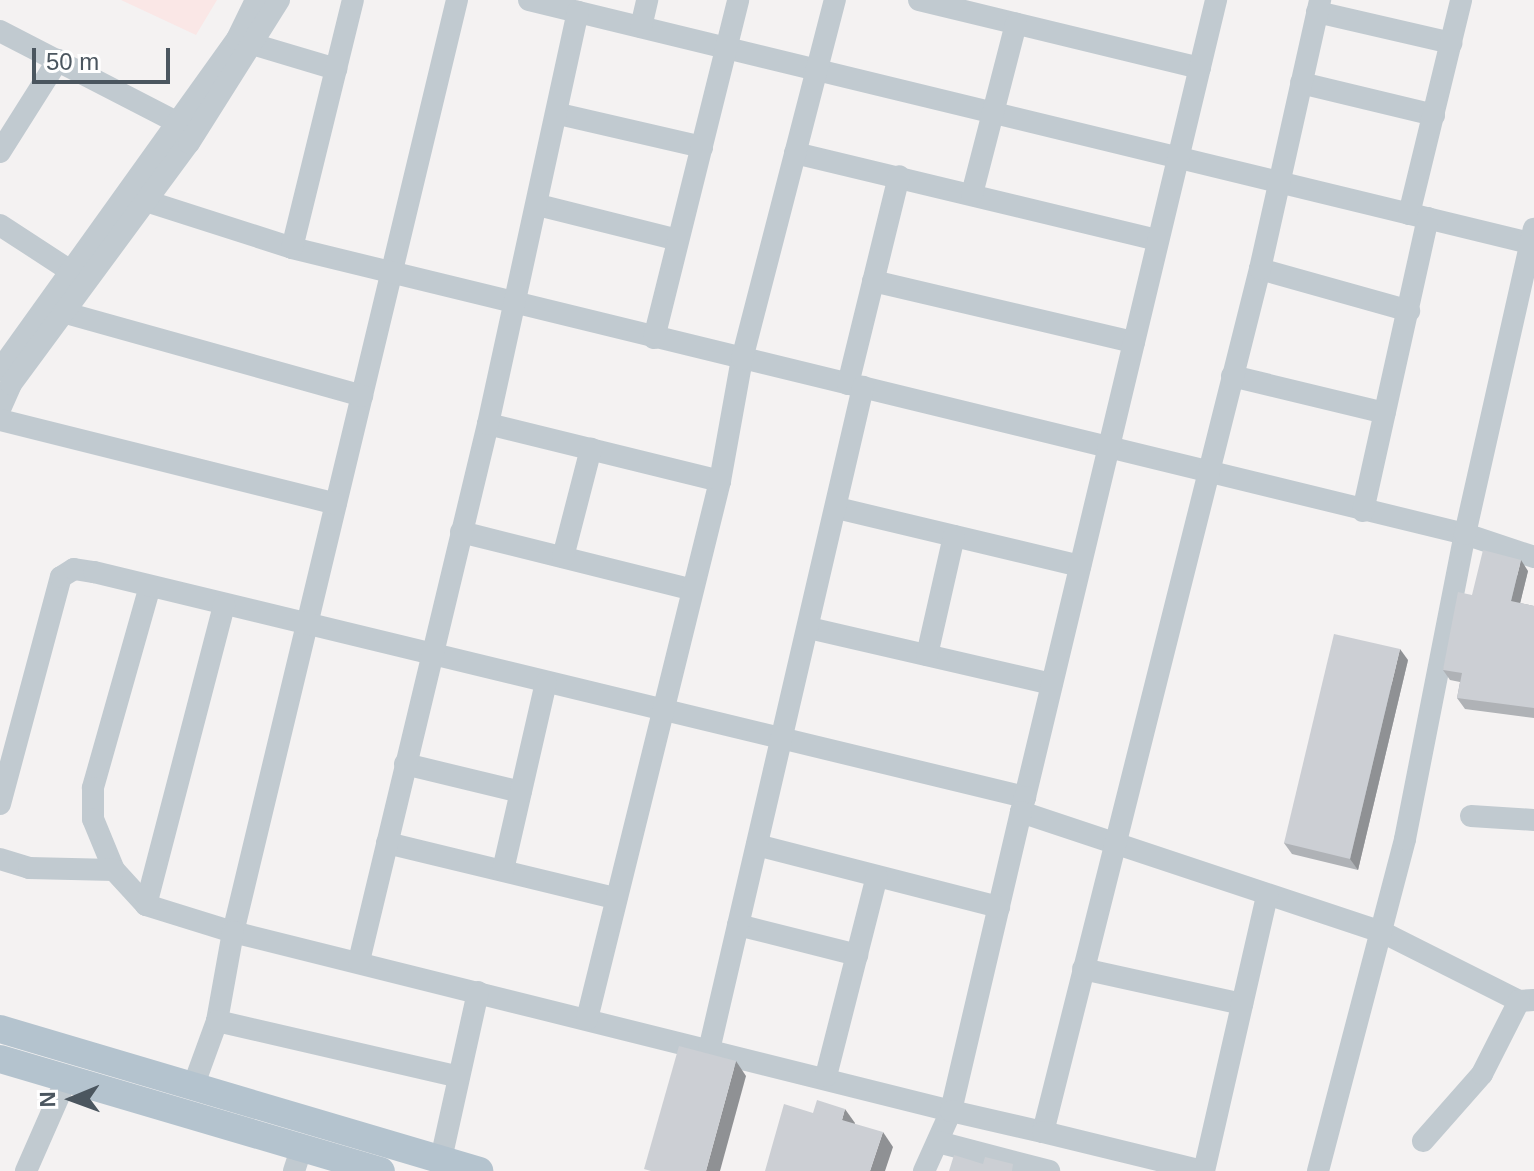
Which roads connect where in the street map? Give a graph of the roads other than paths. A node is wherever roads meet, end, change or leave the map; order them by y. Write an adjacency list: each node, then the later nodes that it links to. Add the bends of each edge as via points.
1 (256, 0): 29 (street, via 237,39)
2 (279, 0): 19 (street)
3 (353, 0): 23 (street)
4 (457, 0): 46 (street)
5 (529, 0): 14 (street)
6 (647, 0): 16 (street)
7 (738, 0): 20 (street)
8 (835, 0): 24 (street)
9 (919, 0): 12 (street)
10 (1216, 0): 22 (street)
11 (1461, 0): 18 (street)
12 (943, 3): 15 (street)
13 (1318, 6): 18 (street); 25 (street)
14 (578, 12): 16 (street); 27 (street)
15 (1016, 24): 22 (street); 26 (street)
16 (641, 27): 20 (street)
17 (0, 31): 21 (street)
18 (1451, 43): 28 (street)
19 (252, 44): 23 (street); 37 (street)
20 (727, 48): 24 (street); 30 (street)
21 (58, 60): 29 (street); 31 (street)
22 (1200, 68): 33 (street)
23 (336, 69): 44 (street)
24 (818, 70): 26 (street); 32 (street)
25 (1301, 83): 28 (street); 35 (street)
26 (995, 113): 33 (street); 36 (street)
27 (559, 114): 30 (street); 38 (street)
28 (1434, 115): 39 (street)
29 (178, 123): 47 (street)
30 (702, 147): 42 (street)
31 (0, 152)
32 (795, 153): 34 (street); 54 (street)
33 (1178, 158): 35 (street); 43 (street)
34 (899, 176): 36 (street); 48 (street)
35 (1277, 182): 39 (street); 45 (street)
36 (972, 194): 43 (street)
37 (146, 201): 44 (street); 50 (street)
38 (538, 205): 42 (street); 49 (street)
39 (1418, 216): 41 (street); 51 (street)
40 (0, 225): 47 (street)
41 (1533, 239): 71 (street)
42 (678, 240): 52 (street)
43 (1158, 240): 53 (street)
44 (292, 248): 46 (street)
45 (1260, 269): 51 (street); 56 (street)
46 (395, 271): 49 (street); 58 (street)
47 (72, 272): 50 (street)
48 (873, 281): 53 (street); 57 (street)
49 (514, 301): 52 (street); 62 (street)
50 (55, 310): 55 (street); 58 (street); 59 (street)
51 (1409, 311): 60 (street)
52 (654, 338): 54 (street)
53 (1134, 342): 64 (street)
54 (742, 359): 57 (street); 66 (street)
55 (0, 370)
56 (1232, 376): 60 (street); 65 (street)
57 (856, 385): 64 (street); 68 (street)
58 (362, 396): 67 (street)
59 (0, 409)
60 (1385, 413): 69 (street)
61 (0, 420): 67 (street)
62 (488, 424): 63 (street); 70 (street)
63 (591, 449): 66 (street); 73 (street)
64 (1108, 451): 65 (street); 75 (street)
65 (1208, 472): 69 (street); 94 (street)
66 (720, 481): 77 (street)
67 (336, 504): 79 (street)
68 (837, 508): 72 (street); 80 (street)
69 (1363, 511): 71 (street)
70 (461, 532): 73 (street); 81 (street)
71 (1465, 534): 74 (street); 106 (street)
72 (954, 536): 75 (street); 82 (street)
73 (563, 557): 77 (street)
74 (1534, 557)
75 (1080, 566): 84 (street)
76 (150, 586): 78 (street); 89 (street, via 74,569 61,577); 97 (street, via 93,788 96,834)
77 (689, 589): 85 (street)
78 (224, 605): 79 (street); 102 (street)
79 (305, 625): 81 (street); 105 (street)
80 (809, 628): 82 (street); 86 (street)
81 (431, 655): 83 (street); 87 (street)
82 (927, 655): 84 (street)
83 (546, 683): 85 (street); 88 (street)
84 (1052, 684): 90 (street)
85 (661, 710): 86 (street); 101 (street)
86 (784, 738): 90 (street); 95 (street)
87 (405, 764): 88 (street); 93 (street)
88 (521, 792): 98 (street)
89 (0, 804)
90 (1023, 805): 94 (street); 103 (street)
91 (1471, 816): 92 (street)
92 (1534, 820)
93 (387, 843): 98 (street); 108 (street)
94 (1115, 843): 100 (street); 109 (street)
95 (757, 845): 99 (street); 104 (street)
96 (0, 859): 97 (street, via 29,868)
97 (114, 870): 102 (street)
98 (503, 870): 101 (street)
99 (877, 876): 103 (street); 107 (street)
100 (1267, 895): 106 (street); 112 (street)
101 (615, 898): 113 (street)
102 (146, 905): 105 (street)
103 (999, 907): 122 (street)
104 (738, 925): 107 (street); 116 (street)
105 (233, 932): 108 (street); 114 (street)
106 (1382, 932): 111 (street); 134 (street)
107 (857, 955): 118 (street)
108 (359, 961): 110 (street)
109 (1083, 969): 112 (street); 123 (street)
110 (478, 992): 113 (street); 119 (street)
111 (1526, 1000): 124 (street, via 1482,1074)
112 (1242, 1004): 133 (street)
113 (587, 1019): 116 (street)
114 (217, 1021): 119 (street); 121 (street)
115 (0, 1029): 121 (main road)
116 (709, 1050): 118 (street)
117 (0, 1059): 120 (main road)
118 (826, 1076): 122 (street)
119 (459, 1077): 126 (street)
120 (66, 1080): 127 (main road); 128 (street)
121 (193, 1087): 126 (main road)
122 (951, 1111): 123 (street); 125 (street)
123 (1043, 1132): 133 (street)
124 (1423, 1141)
125 (938, 1142): 131 (street); 132 (street)
126 (441, 1159): 130 (main road)
127 (297, 1160): 129 (main road)
128 (26, 1171)
129 (381, 1171)
130 (479, 1171)
131 (924, 1171)
132 (1049, 1171)
133 (1203, 1171)
134 (1318, 1171)

